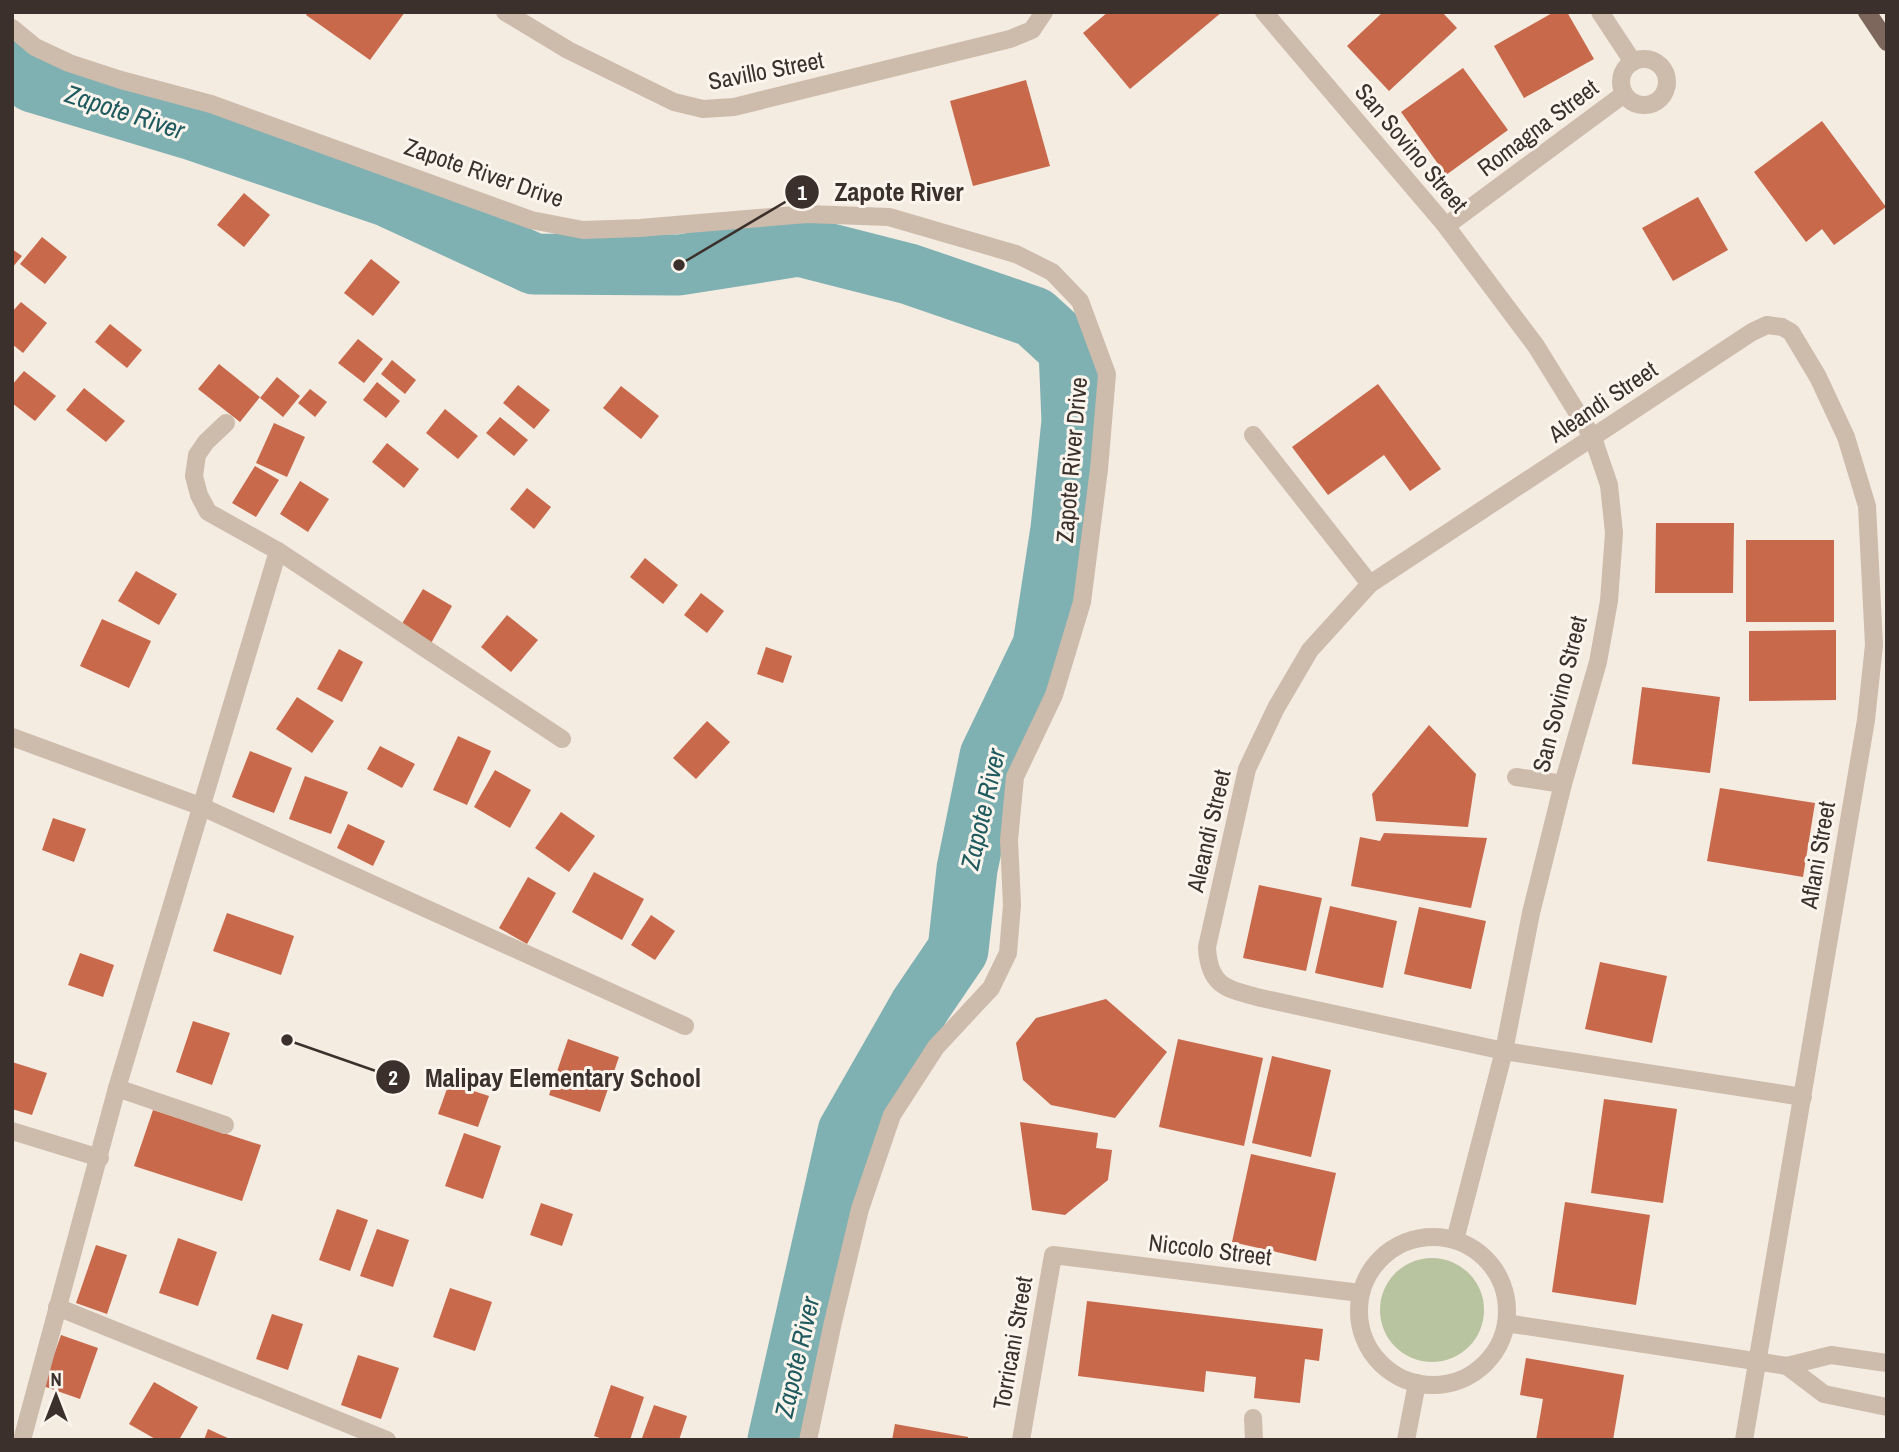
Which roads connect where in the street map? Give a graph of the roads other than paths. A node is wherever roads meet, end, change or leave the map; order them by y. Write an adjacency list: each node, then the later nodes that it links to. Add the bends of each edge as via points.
1 (505, 12): 2 (street, Savillo Street, via 568,50 674,102 703,109 734,107 1010,39 1032,30)
2 (1044, 12)
3 (1264, 12): 10 (street, San Sovino Street)
4 (1600, 12): 8 (street)
5 (1867, 12): 7 (main road)
6 (12, 28): 42 (street, Zapote River Drive, via 35,47 69,63 211,104 531,220 583,230 807,214 889,217 1016,254 1052,272 1080,301 1107,374 1099,470 1082,602 1054,695 1015,777 1008,953 991,988 936,1047 892,1115 860,1209)
7 (1887, 42)
8 (1633, 62): 9 (street, via 1621,80); 9 (street, via 1648,59 1662,67 1667,89 1658,101 1644,106)
9 (1624, 94): 10 (street, Romagna Street)
10 (1446, 226): 14 (street, San Sovino Street, via 1536,346)
11 (1752, 332): 14 (street, Aleandi Street); 25 (street, Aflani Street, via 1768,325 1791,332 1846,437 1867,506 1874,645 1866,720)
12 (226, 423): 15 (street, via 197,455 194,476 199,495 208,512)
13 (1252, 435): 16 (street)
14 (1593, 438): 16 (street, Aleandi Street); 20 (street, San Sovino Street, via 1609,485 1614,533 1609,601 1598,662)
15 (278, 551): 18 (street); 21 (street)
16 (1370, 584): 23 (street, Aleandi Street, via 1310,650 1247,769 1207,947 1208,965 1217,982 1238,992)
17 (12, 737): 21 (street)
18 (562, 739)
19 (1516, 777): 20 (street)
20 (1563, 784): 23 (street, San Sovino Street)
21 (200, 806): 22 (street); 24 (street)
22 (685, 1026)
23 (1504, 1051): 25 (street, Aleandi Street); 29 (street, San Sovino Street)
24 (117, 1088): 26 (street); 28 (street)
25 (1803, 1097): 34 (street, Aflani Street)
26 (225, 1125)
27 (12, 1131): 28 (street)
28 (100, 1158): 32 (street)
29 (1455, 1240): 31 (street, via 1415,1239 1396,1246 1380,1259); 33 (street, via 1478,1253 1496,1272 1505,1297)
30 (1053, 1255): 31 (street, Niccolo Street); 43 (street, Torricani Street)
31 (1360, 1293): 37 (street, via 1358,1313 1370,1350 1382,1365)
32 (57, 1307): 40 (street); 41 (street)
33 (1506, 1323): 34 (street); 37 (street, via 1489,1359 1474,1372 1456,1381)
34 (1758, 1362): 36 (street); 46 (street, Aflani Street)
35 (1887, 1363): 36 (street, via 1831,1355)
36 (1787, 1366): 38 (street, via 1824,1394)
37 (1417, 1383): 45 (street)
38 (1887, 1407)
39 (1252, 1418): 44 (street)
40 (22, 1440)
41 (387, 1440)
42 (808, 1440)
43 (1021, 1440)
44 (1254, 1440)
45 (1406, 1440)
46 (1744, 1440)

